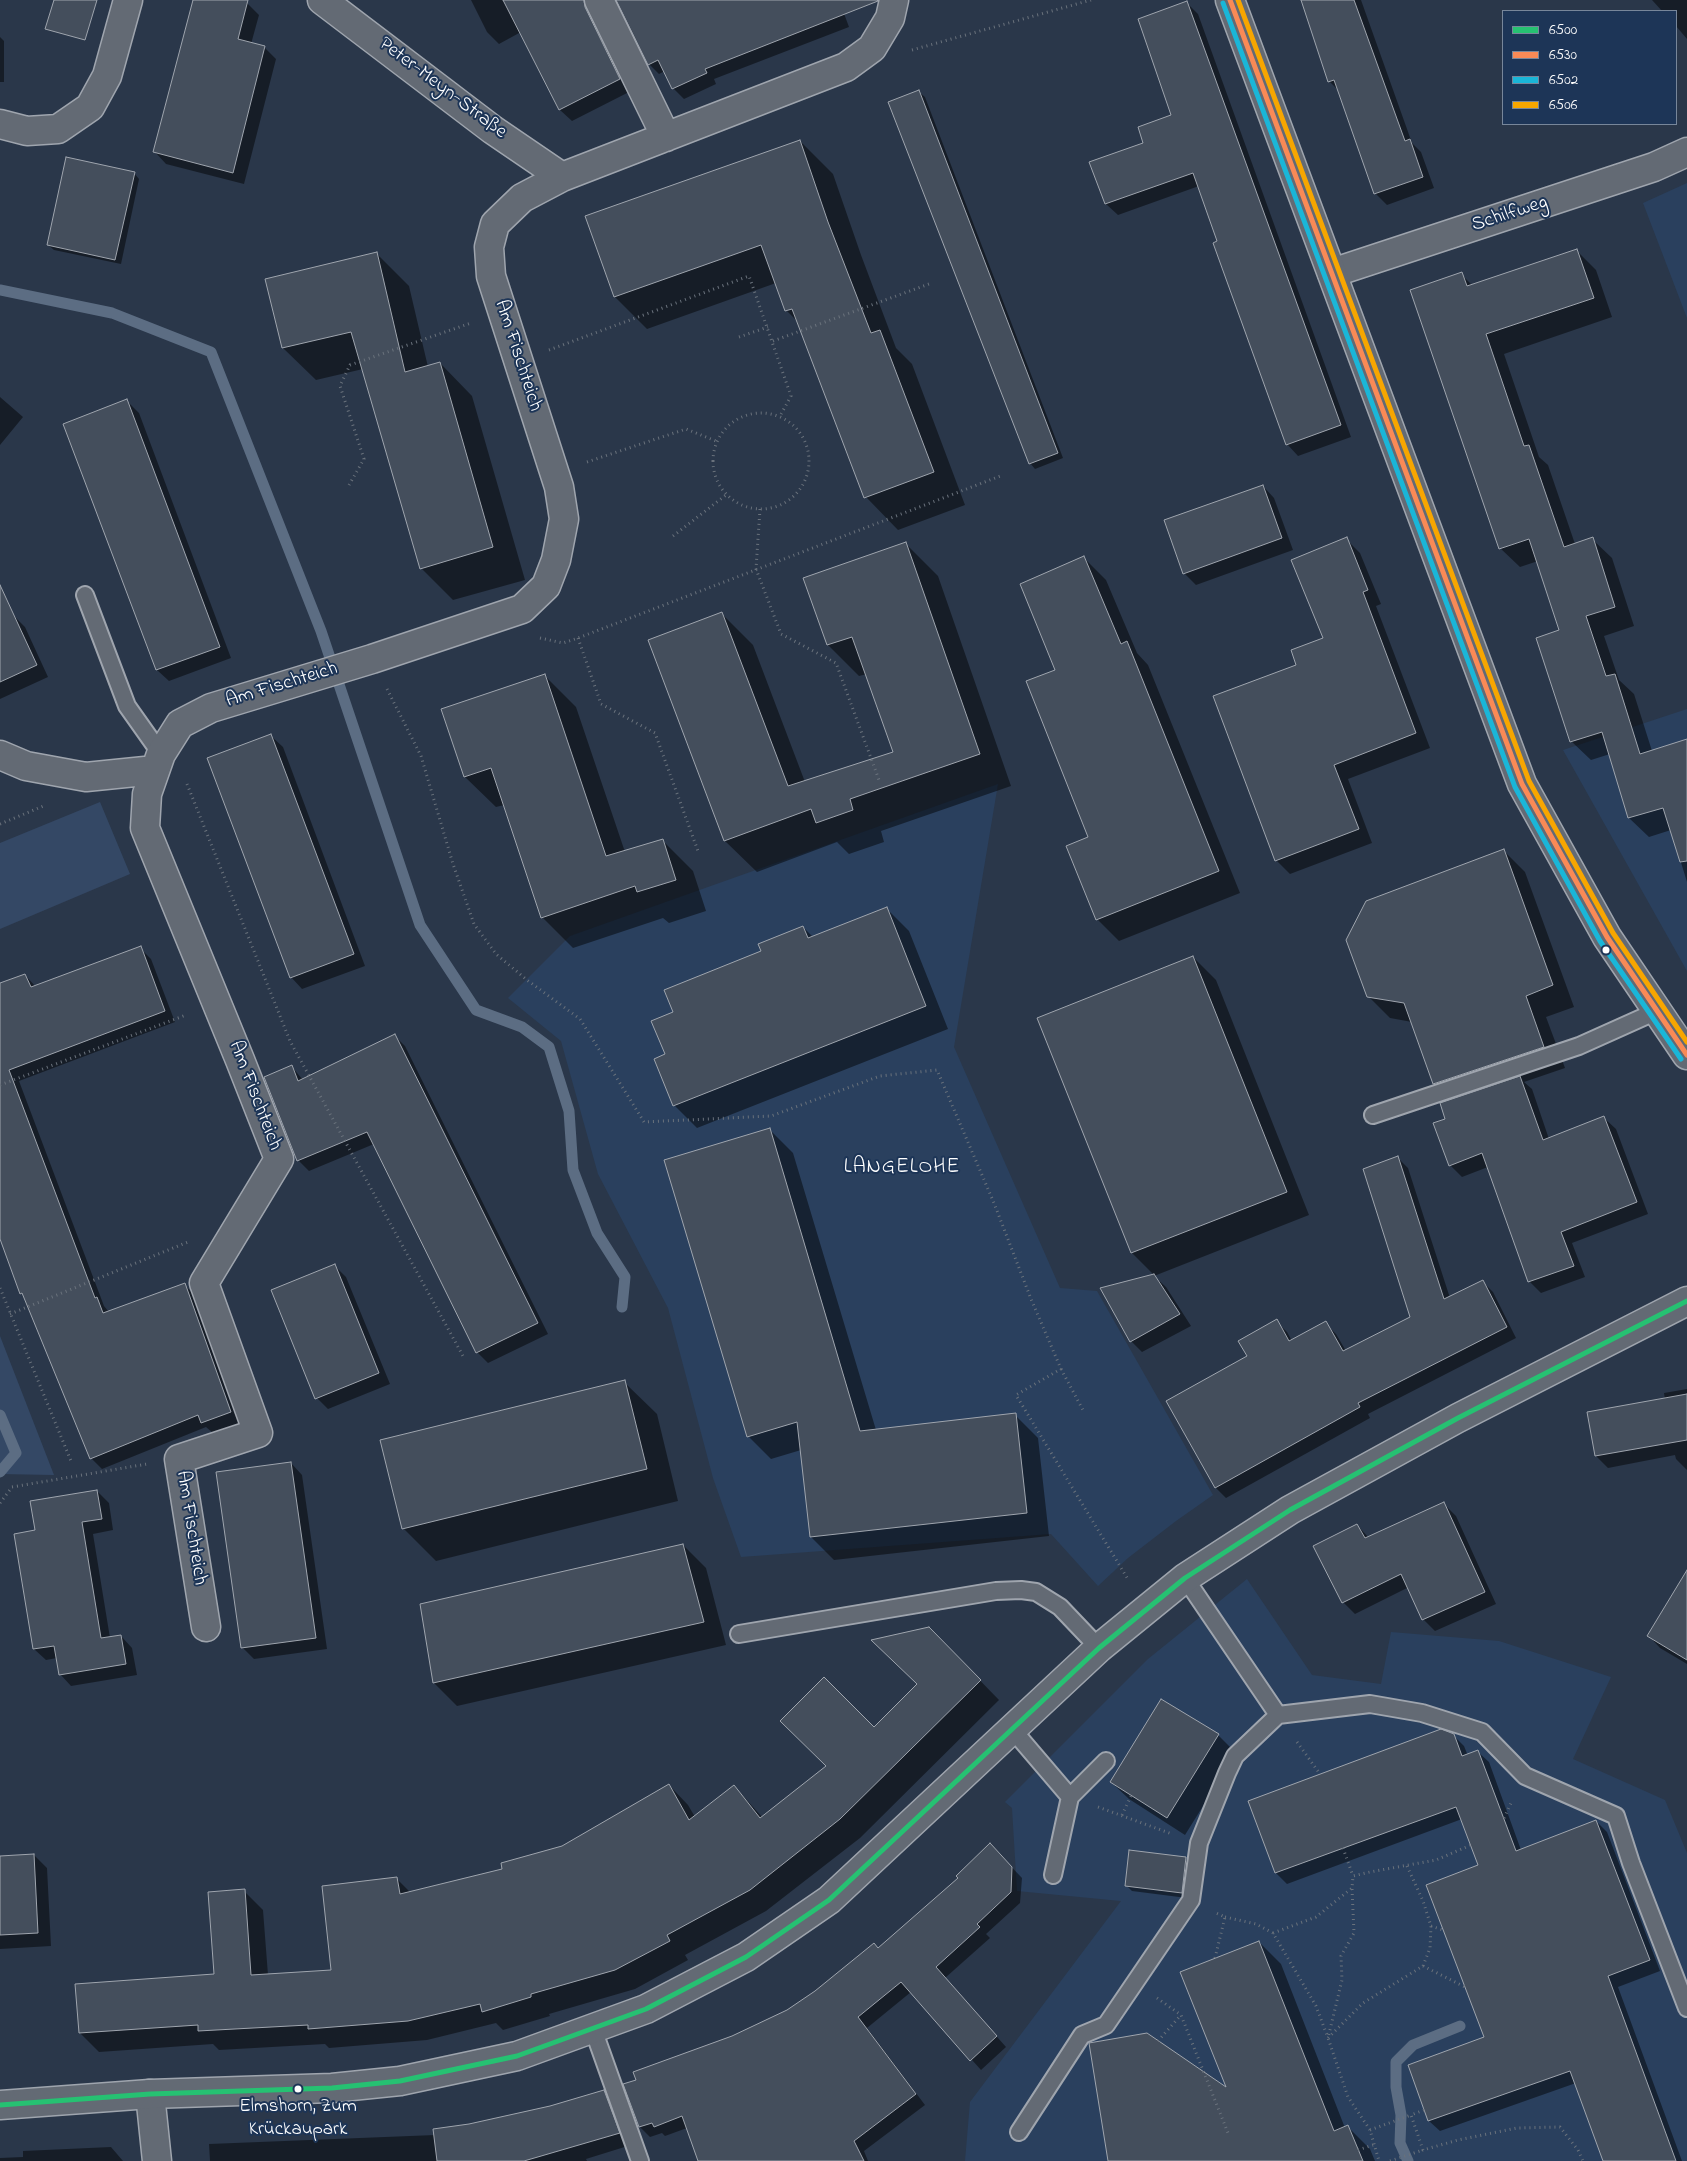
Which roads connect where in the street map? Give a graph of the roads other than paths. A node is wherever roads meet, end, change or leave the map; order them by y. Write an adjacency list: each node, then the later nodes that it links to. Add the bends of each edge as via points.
1 (128, 0): 6 (street, via 107,76 90,107 58,130 27,131)
2 (322, 0): 9 (street, Peter-Meyn-Straße, via 494,130)
3 (599, 0): 7 (street)
4 (894, 0): 7 (street, Am Fischteich, via 890,18 872,48 846,68)
5 (1230, 0): 10 (street)
6 (0, 124)
7 (666, 138): 9 (street, Am Fischteich)
8 (1687, 152): 10 (street, Schilfweg, via 1654,167)
9 (562, 177): 13 (street, Am Fischteich, via 522,198 495,224 489,247 491,276 559,487 564,519 556,560 546,586 522,609 211,708 180,724)
10 (1332, 273): 14 (street, via 1522,784 1607,937)
11 (85, 595): 13 (lane, via 127,706)
12 (0, 755): 13 (street, via 26,766 86,777)
13 (158, 762): 19 (street, Am Fischteich, via 147,794 145,828 279,1159 204,1283 258,1433 179,1458)
14 (1657, 1011): 15 (street); 16 (lane, via 1579,1046)
15 (1687, 1055)
16 (1373, 1115)
17 (1687, 1301): 18 (street, via 1458,1418 1290,1510)
18 (1185, 1578): 21 (street); 22 (lane)
19 (206, 1627)
20 (739, 1634): 21 (lane, via 996,1591 1021,1590 1036,1592 1060,1606)
21 (1099, 1648): 23 (street)
22 (1278, 1715): 27 (lane, via 1370,1704 1422,1713 1482,1732 1525,1776 1616,1816); 31 (lane, via 1235,1756 1226,1773 1199,1844 1191,1900 1106,2026 1082,2034)
23 (1012, 1729): 25 (lane); 28 (street, via 829,1900 746,1957 646,2010)
24 (1106, 1761): 25 (lane)
25 (1070, 1797): 26 (lane)
26 (1053, 1875)
27 (1687, 2008)
28 (593, 2028): 29 (street, via 517,2056 400,2081 332,2088); 33 (lane)
29 (150, 2094): 30 (street); 32 (street)
30 (0, 2105)
31 (1019, 2132)
32 (157, 2161)
33 (640, 2161)

